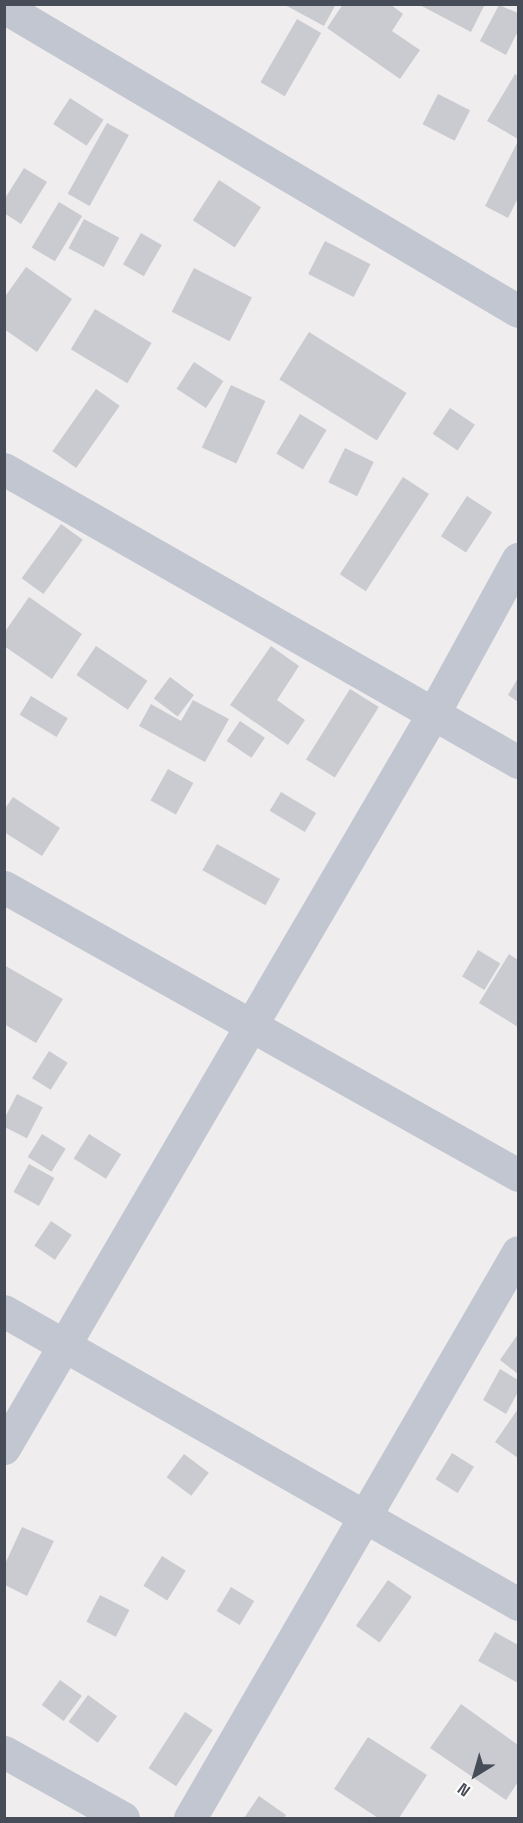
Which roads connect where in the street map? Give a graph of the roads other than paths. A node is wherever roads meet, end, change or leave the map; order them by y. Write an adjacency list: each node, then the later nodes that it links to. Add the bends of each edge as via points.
1 (4, 7): 2 (street)
2 (519, 311)
3 (4, 468): 5 (street)
4 (519, 559): 5 (street)
5 (433, 714): 6 (street); 8 (street)
6 (519, 762)
7 (4, 887): 8 (street)
8 (249, 1024): 9 (street); 12 (street)
9 (519, 1175)
10 (519, 1252): 14 (street)
11 (4, 1311): 12 (street)
12 (64, 1345): 13 (street); 14 (street)
13 (4, 1448)
14 (365, 1516): 15 (street); 18 (street)
15 (519, 1604)
16 (4, 1752): 17 (street)
17 (123, 1818)
18 (190, 1818)

